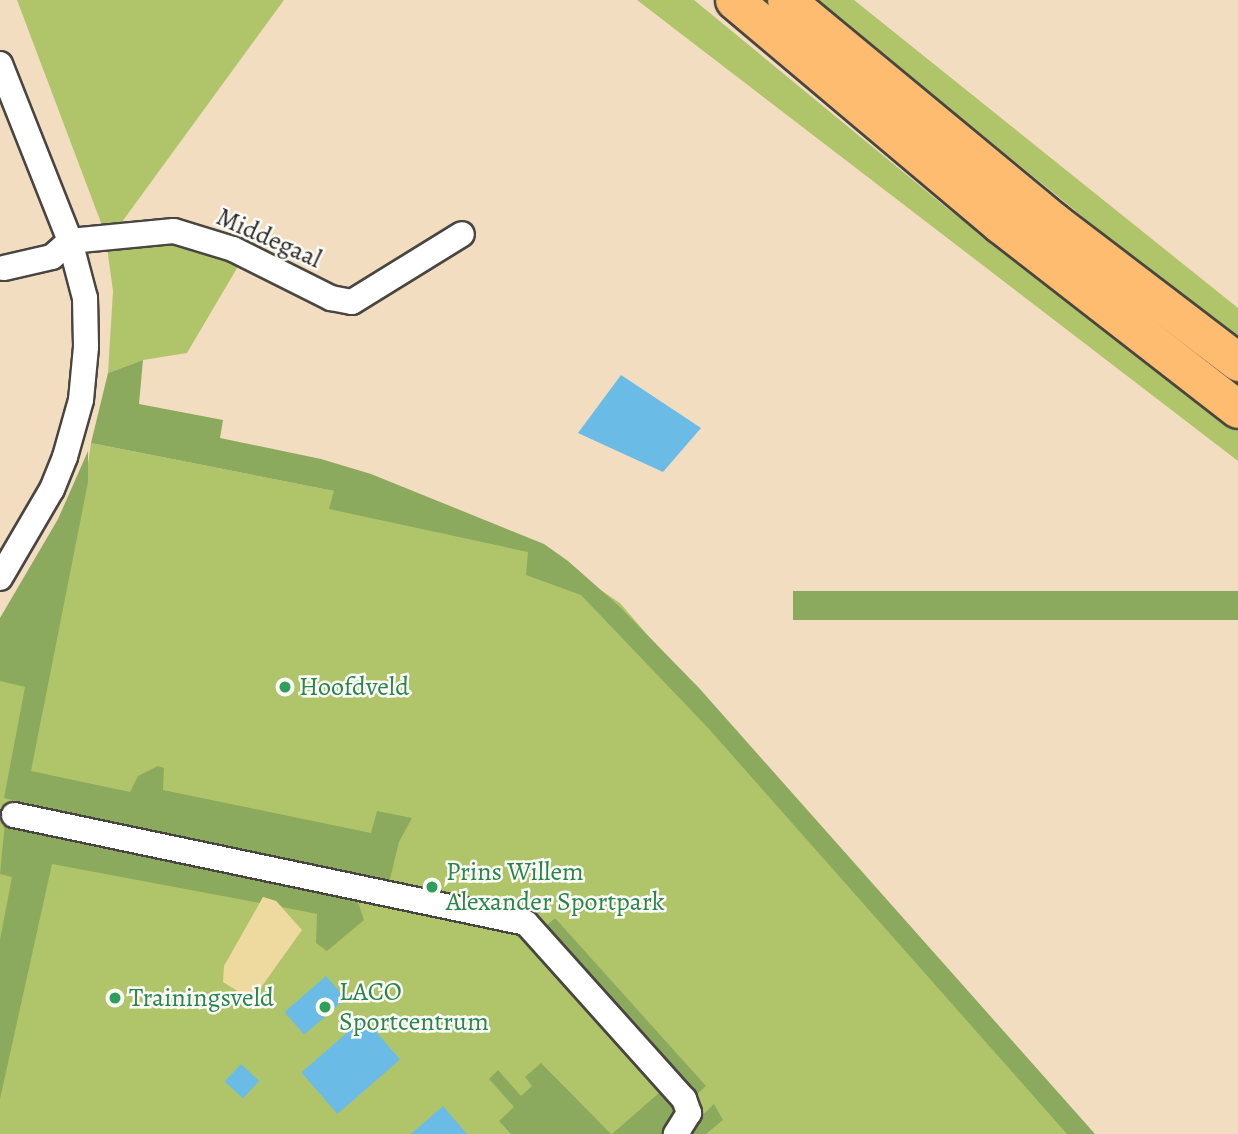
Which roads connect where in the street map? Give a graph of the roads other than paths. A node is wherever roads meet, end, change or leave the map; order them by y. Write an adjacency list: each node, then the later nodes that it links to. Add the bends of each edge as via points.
1 (734, 0): 8 (highway, via 1000,224)
2 (786, 0): 7 (highway, via 1053,221)
3 (0, 64): 5 (street)
4 (462, 234): 5 (street, Middegaal, via 352,302 320,293 233,249 174,231)
5 (70, 241): 6 (street, via 52,257); 9 (street, via 85,298 81,400 52,489)
6 (4, 268)
7 (1238, 362)
8 (1238, 409)
9 (0, 578)
10 (14, 815): 11 (street, via 526,923 684,1099 689,1113)
11 (676, 1134)

